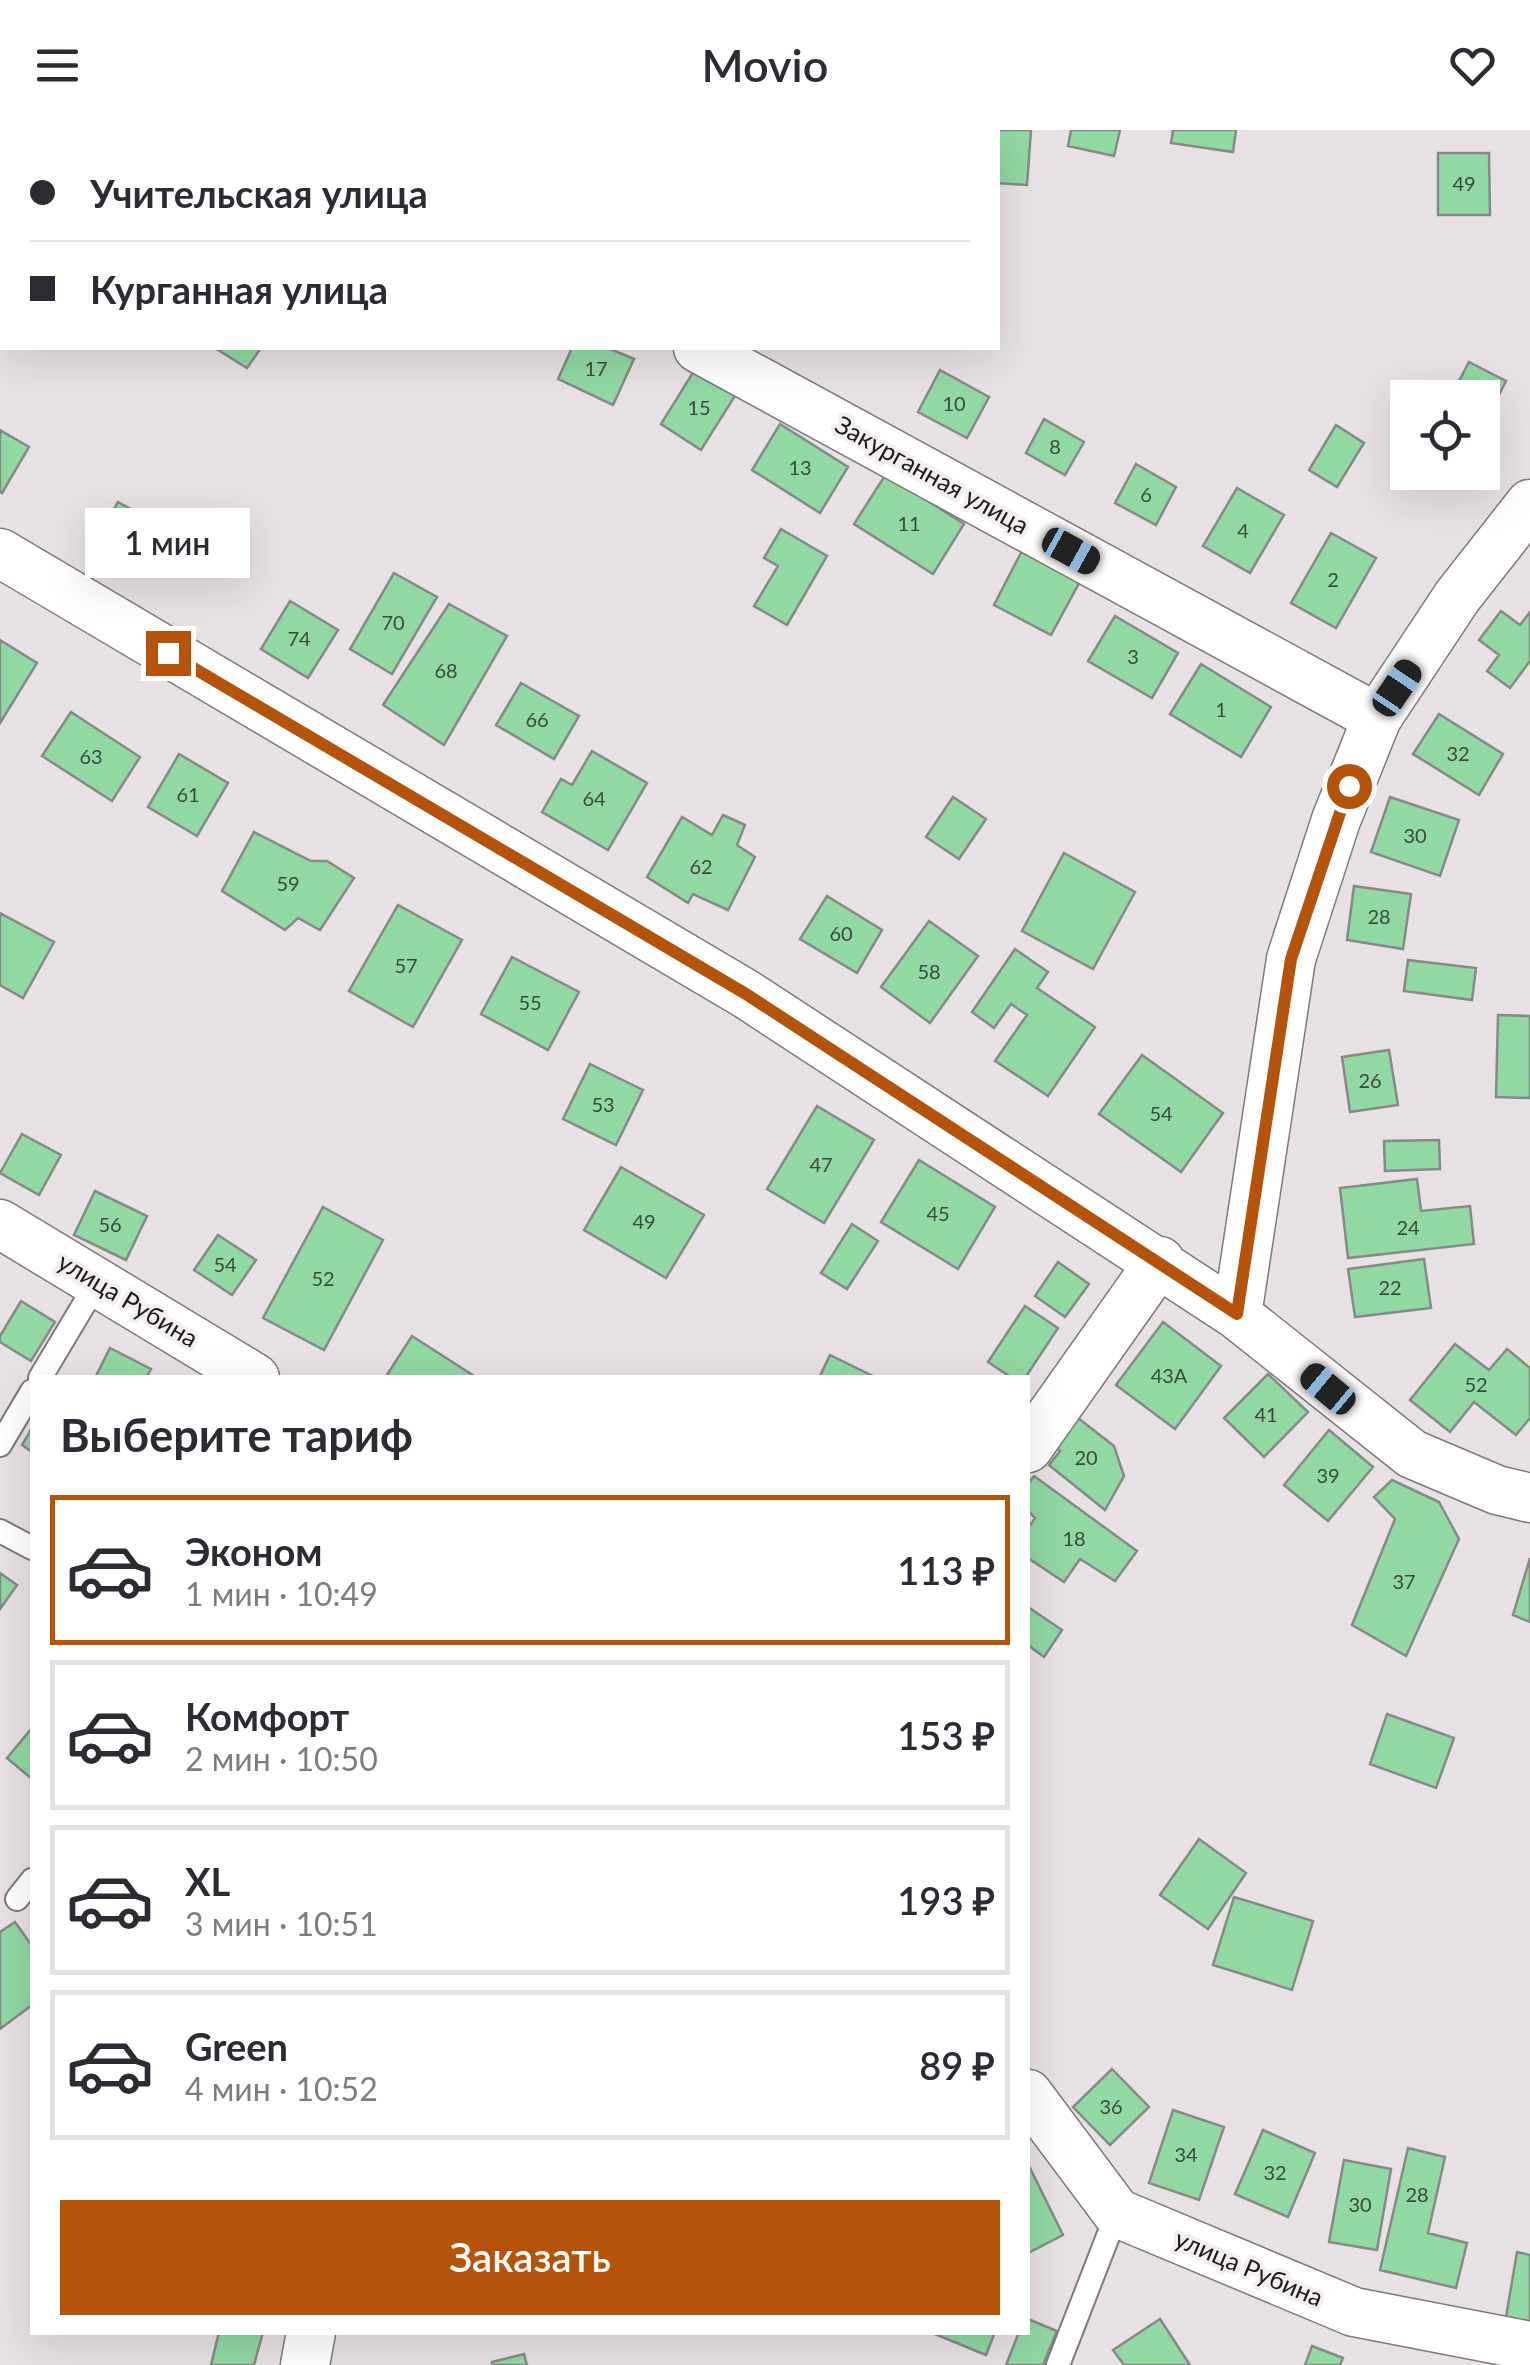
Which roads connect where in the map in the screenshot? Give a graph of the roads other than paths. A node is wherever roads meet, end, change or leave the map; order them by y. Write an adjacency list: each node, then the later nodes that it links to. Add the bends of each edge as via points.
1 (702, 350): 4 (street, Закурганная улица)
2 (1530, 504): 4 (street, via 1457,597)
3 (0, 553): 6 (street, via 746,994)
4 (1377, 718): 8 (street, via 1291,959)
5 (0, 1224): 7 (street, улица Рубина)
6 (1160, 1261): 8 (street); 13 (street)
7 (98, 1281): 9 (lane); 10 (street, улица Рубина)
8 (1237, 1314): 14 (street, via 1412,1454)
9 (42, 1375)
10 (250, 1375)
11 (30, 1394): 12 (lane)
12 (0, 1445)
13 (1030, 1445)
14 (1530, 1498)
15 (0, 1531): 16 (lane)
16 (30, 1547)
17 (30, 1882): 18 (lane)
18 (16, 1899)
19 (1030, 2097): 20 (street)
20 (1117, 2213): 22 (street, улица Рубина, via 1354,2312); 24 (lane)
21 (310, 2335): 23 (street)
22 (1530, 2346)
23 (305, 2365)
24 (1058, 2365)

